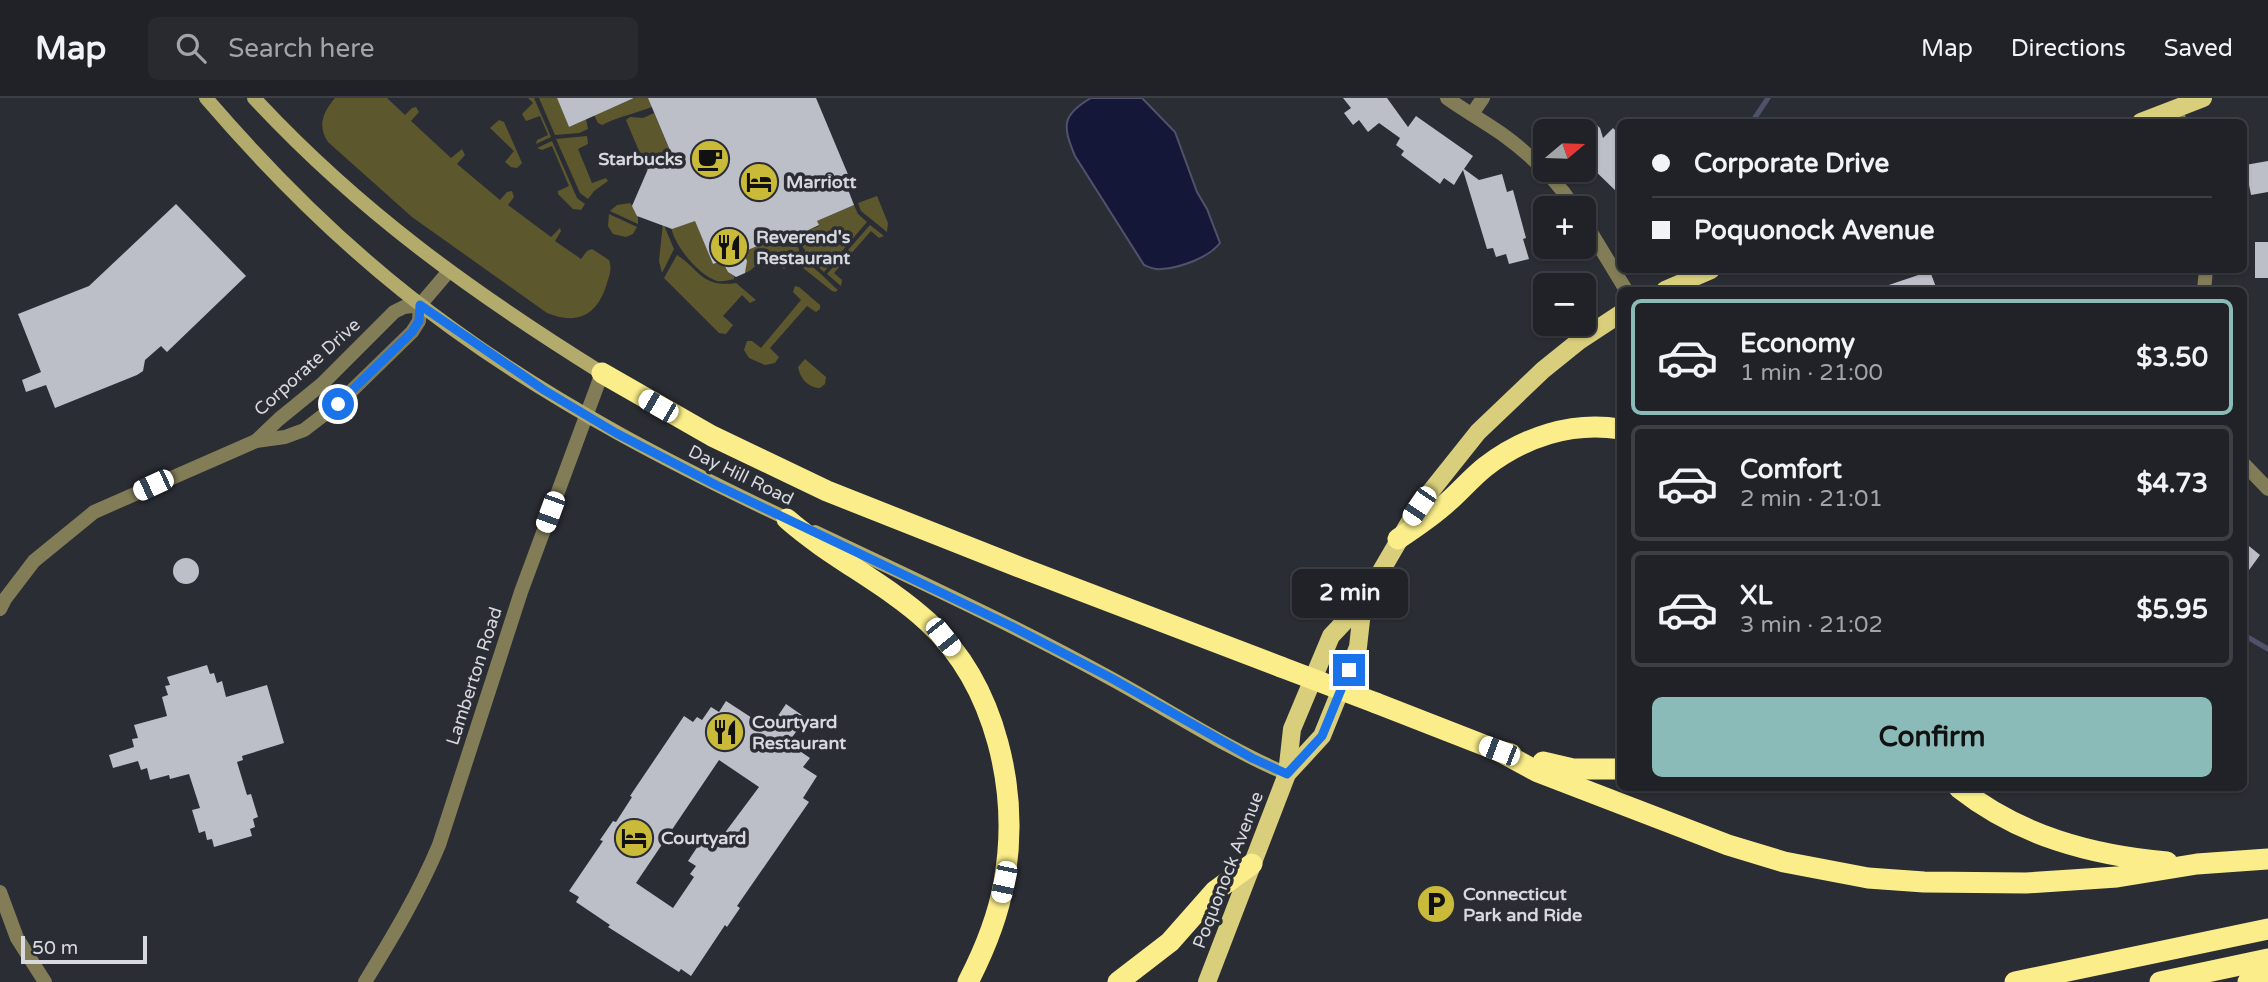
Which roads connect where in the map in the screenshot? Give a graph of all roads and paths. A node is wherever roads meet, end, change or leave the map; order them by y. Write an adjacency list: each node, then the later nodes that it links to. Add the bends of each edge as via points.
1 (206, 98): 15 (main road, Day Hill Road, via 316,214)
2 (254, 98): 11 (main road, via 347,190)
3 (1447, 98): 6 (street)
4 (1483, 98): 6 (street)
5 (2203, 98): 7 (main road)
6 (1472, 114): 9 (street, via 1532,158)
7 (2178, 116): 8 (main road)
8 (2160, 119)
9 (1567, 196)
10 (1596, 240): 13 (street)
11 (449, 271): 15 (street, Corporate Drive); 17 (main road)
12 (1704, 273): 14 (main road)
13 (1624, 287)
14 (1672, 287)
15 (420, 305): 18 (main road, Day Hill Road); 20 (street, Corporate Drive, via 394,312); 20 (street, Corporate Drive, via 419,321 412,332 328,413 298,433)
16 (1617, 316): 24 (main road, Poquonock Avenue, via 1561,355 1494,414 1441,476)
17 (603, 373): 18 (street, Lamberton Road); 27 (highway, bridge, via 712,436 827,492)
18 (587, 416): 23 (main road, Day Hill Road); 39 (street, Lamberton Road, via 521,592 439,845)
19 (1617, 429): 24 (highway, via 1577,427 1518,446)
20 (256, 441): 26 (street, Corporate Drive, via 94,512 34,561)
21 (2247, 467): 22 (street)
22 (2268, 489)
23 (787, 519): 29 (main road, Day Hill Road, via 1042,642); 40 (highway, via 928,622 963,664 985,706 1004,776 1006,864 996,915)
24 (1398, 539): 25 (main road, Poquonock Avenue)
25 (1363, 602): 29 (main road, Poquonock Avenue, via 1331,636 1292,729); 29 (main road, Poquonock Avenue, via 1358,648 1322,736)
26 (0, 609)
27 (1499, 751): 28 (highway, via 1561,767); 33 (highway, via 1538,772 1728,845 1848,875 1924,882 2026,883 2117,877)
28 (1617, 769)
29 (1287, 774): 32 (main road, Poquonock Avenue)
30 (1964, 791): 33 (highway, via 2018,825 2059,842 2126,857)
31 (2268, 859): 33 (highway)
32 (1252, 864): 41 (highway, via 1224,883 1163,948); 42 (main road, Poquonock Avenue)
33 (2197, 864)
34 (0, 892): 38 (street, via 17,938)
35 (2268, 929): 43 (highway)
36 (2268, 960): 44 (highway)
37 (2268, 979): 45 (highway)
38 (45, 982)
39 (365, 982)
40 (968, 982)
41 (1118, 982)
42 (1207, 982)
43 (2015, 982)
44 (2160, 982)
45 (2248, 982)

